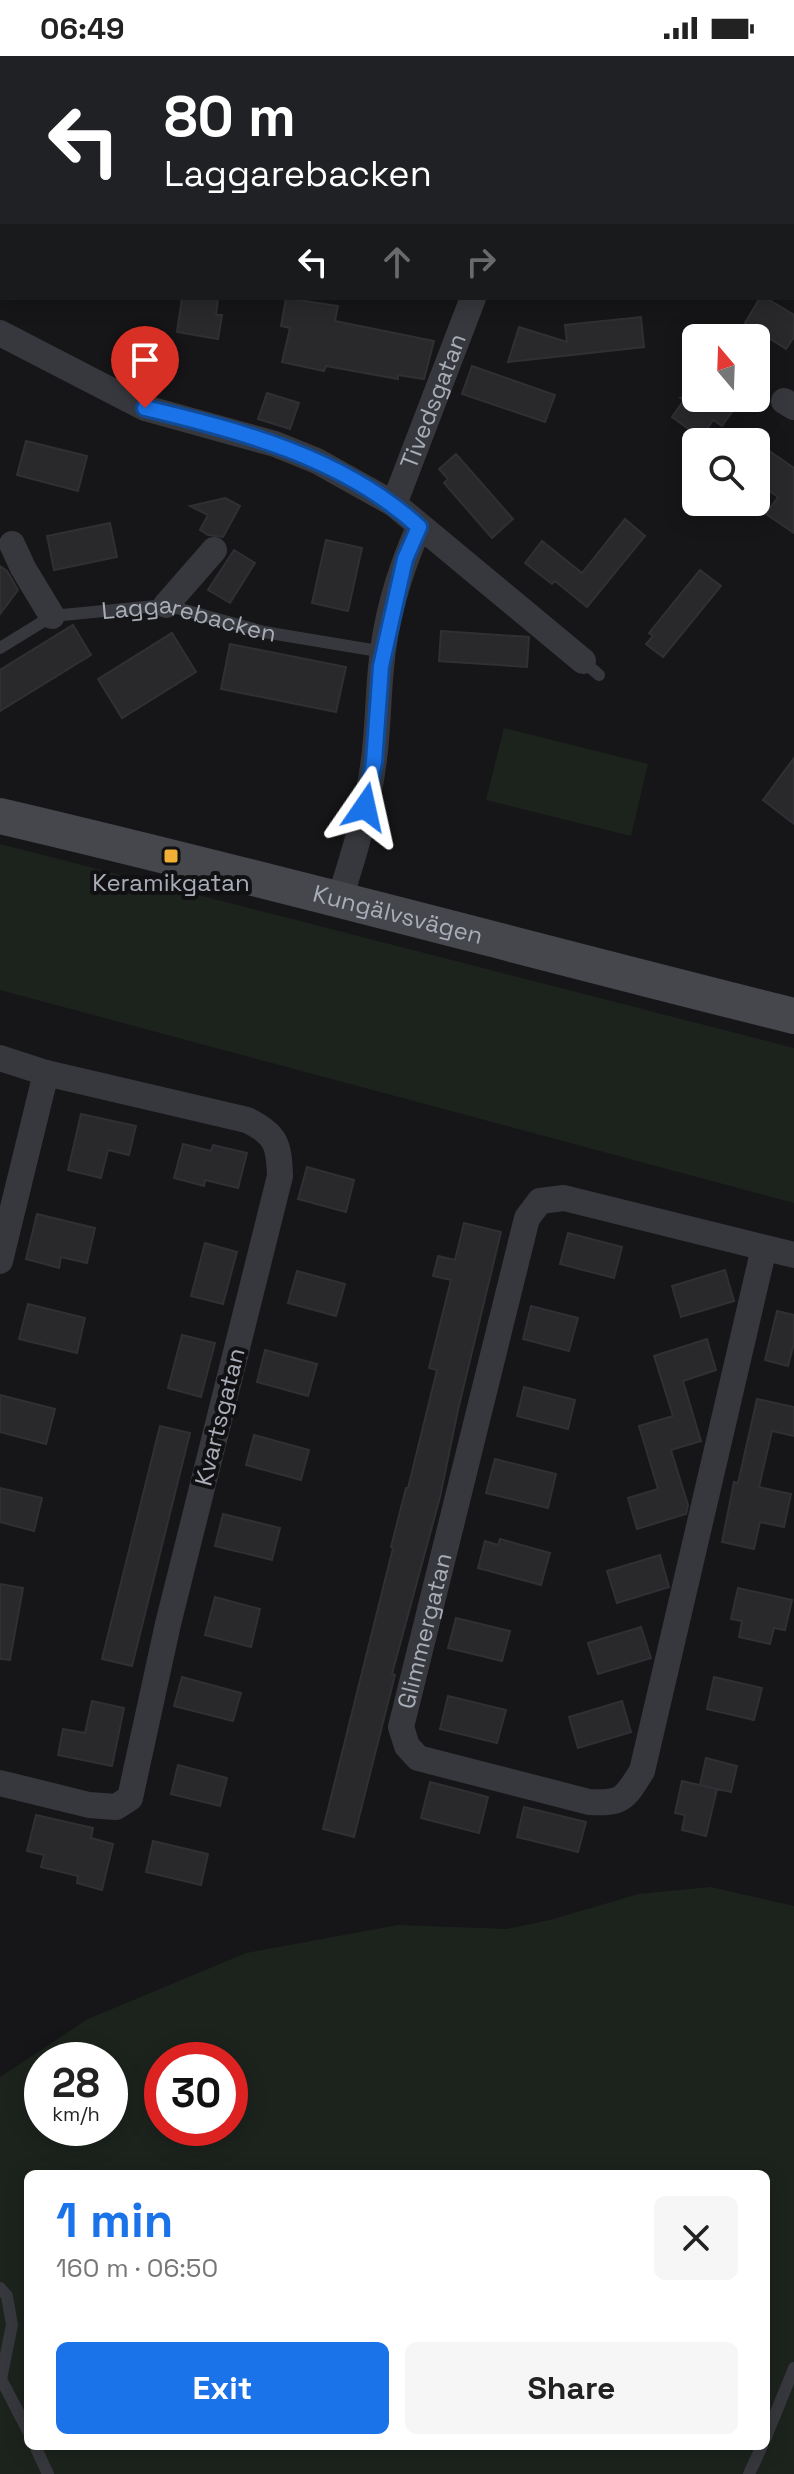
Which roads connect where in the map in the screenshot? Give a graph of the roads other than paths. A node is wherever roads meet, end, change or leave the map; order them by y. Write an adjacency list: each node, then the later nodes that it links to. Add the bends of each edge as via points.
1 (472, 300): 3 (street, Tivedsgatan)
2 (0, 333): 3 (street, via 145,408 275,444)
3 (394, 504): 4 (street)
4 (419, 527): 10 (street, via 405,559); 11 (street)
5 (12, 544): 8 (street)
6 (214, 550): 7 (street)
7 (166, 605): 8 (lane, Laggarebacken); 10 (lane, Laggarebacken, via 264,632)
8 (52, 616): 9 (lane, Laggarebacken)
9 (0, 648)
10 (384, 652): 13 (street, via 374,762)
11 (591, 668)
12 (0, 816): 13 (main road, Kungälvsvägen)
13 (339, 901): 14 (main road, Kungälvsvägen)
14 (794, 1016)
15 (0, 1058): 16 (street, Kvartsgatan)
16 (46, 1073): 19 (street); 20 (street, Kvartsgatan, via 247,1120 273,1138 280,1152 280,1176 130,1798 116,1807 89,1805)
17 (764, 1248): 17 (street, Glimmergatan, via 642,1771 626,1797 612,1804 589,1802 418,1758 401,1727 527,1218 540,1201 564,1198); 18 (street, Glimmergatan)
18 (794, 1255)
19 (0, 1261)
20 (0, 1783)
21 (0, 2288): 23 (lane, via 7,2296 12,2325)
22 (794, 2368): 25 (lane)
23 (1, 2379): 24 (lane)
24 (24, 2423)
25 (770, 2427)
26 (37, 2450): 28 (lane)
27 (760, 2450): 29 (lane)
28 (48, 2474)
29 (749, 2474)

